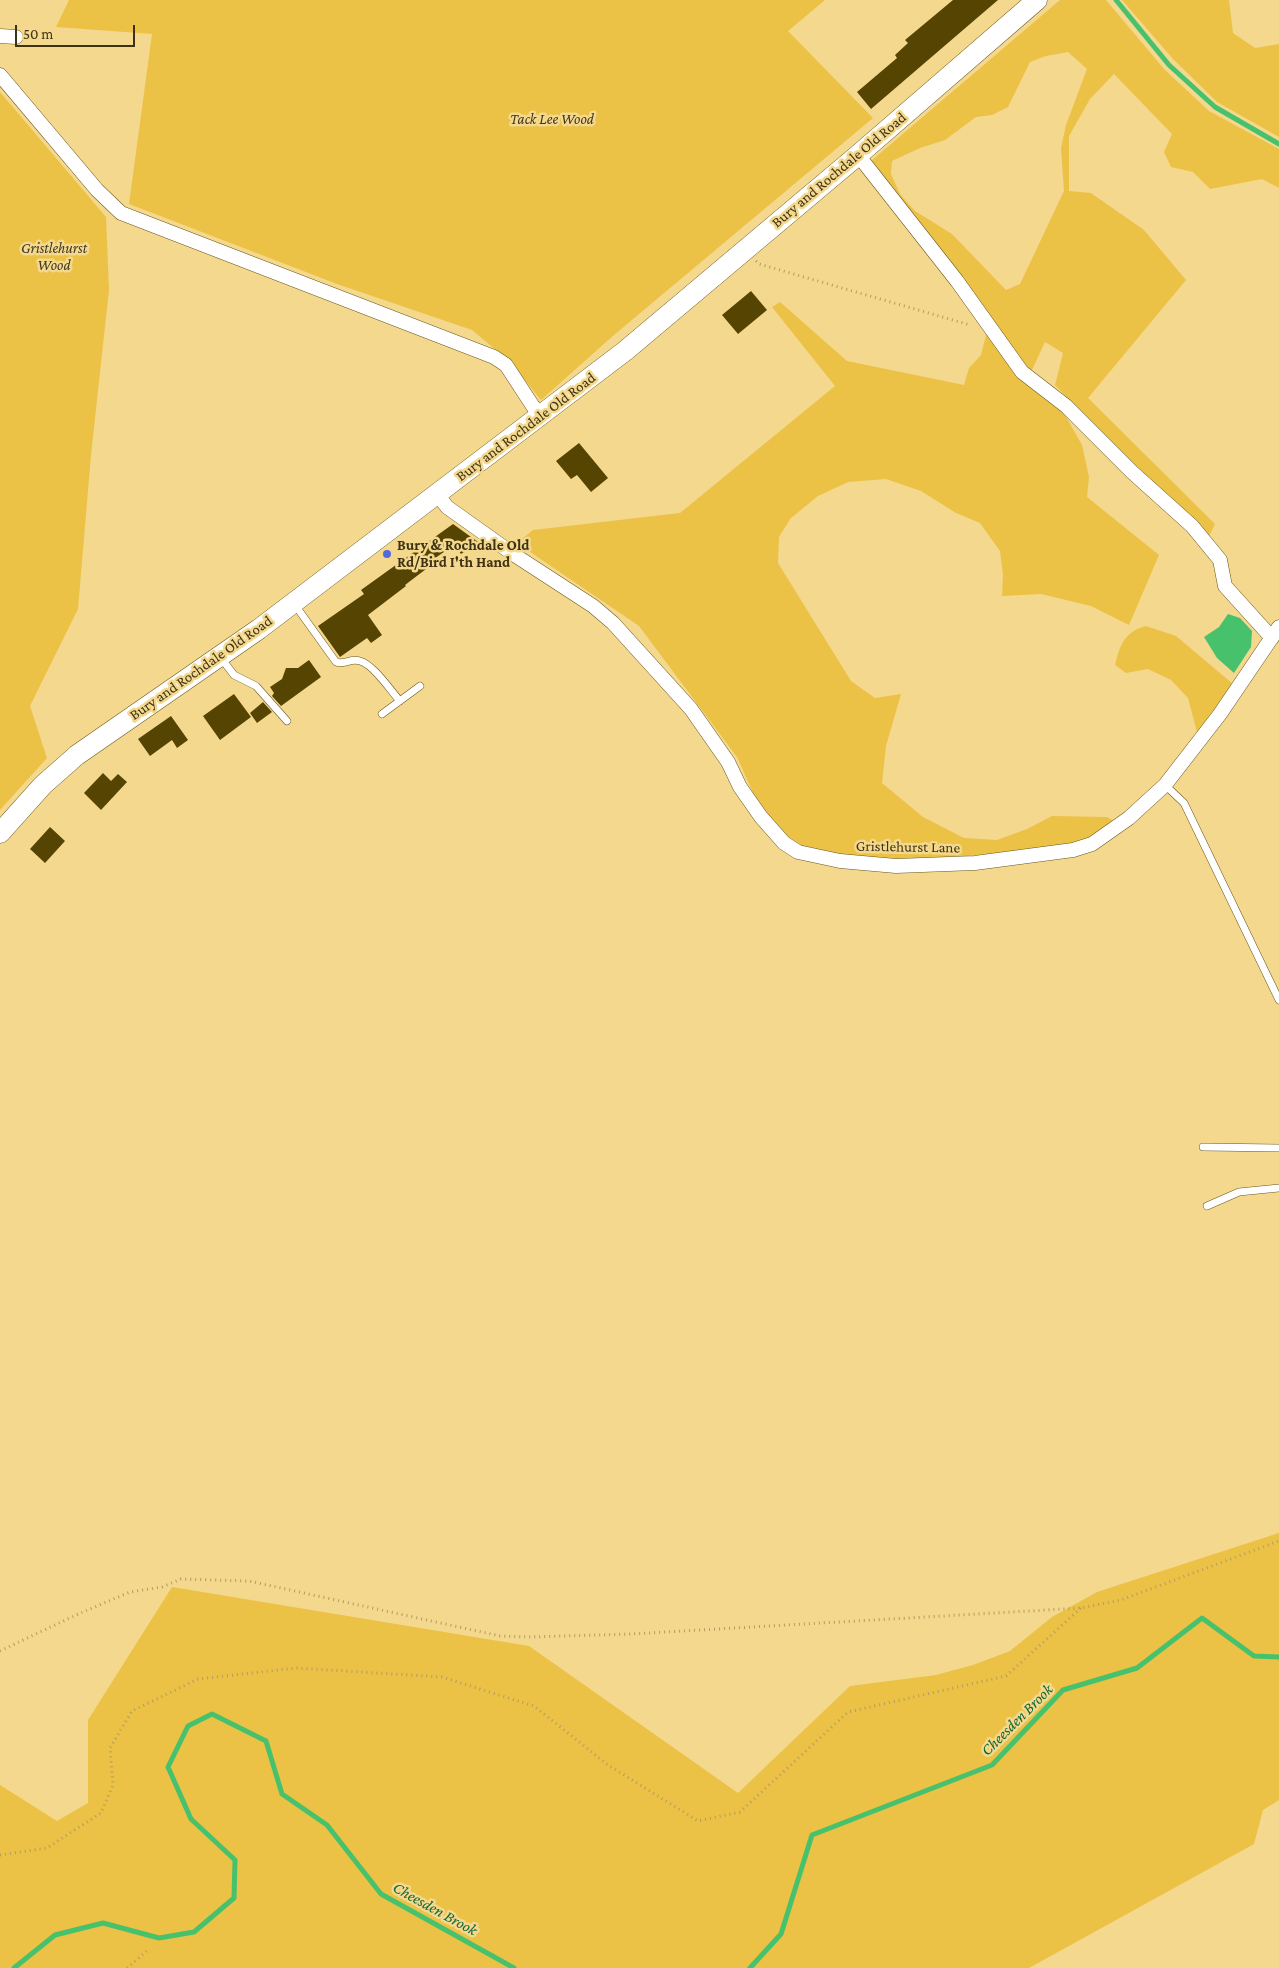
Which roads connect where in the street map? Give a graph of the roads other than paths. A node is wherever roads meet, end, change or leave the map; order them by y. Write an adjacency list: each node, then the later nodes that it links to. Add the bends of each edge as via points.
1 (1037, 0): 5 (main road, Bury and Rochdale Old Road)
2 (0, 36): 3 (street)
3 (16, 37)
4 (0, 75): 6 (street, via 97,190 121,213 494,357 506,365)
5 (858, 155): 6 (main road, Bury and Rochdale Old Road, via 625,352); 9 (street, via 957,281 1022,372 1066,406 1192,526 1220,560 1225,586)
6 (540, 417): 7 (main road, Bury and Rochdale Old Road)
7 (437, 494): 8 (main road, Bury and Rochdale Old Road); 15 (street, Gristlehurst Lane, via 447,507 613,623 691,709 728,762 740,787 772,830 798,852 840,861 896,866 975,863 1073,850 1092,844 1110,832)
8 (293, 603): 10 (main road, Bury and Rochdale Old Road); 12 (lane, via 336,662 360,661 369,666)
9 (1275, 632): 15 (street, Gristlehurst Lane, via 1220,714)
10 (219, 656): 14 (lane, via 234,675 256,686); 16 (main road, Bury and Rochdale Old Road, via 77,755 43,785)
11 (420, 686): 12 (lane)
12 (400, 701): 13 (lane)
13 (382, 714)
14 (287, 721)
15 (1165, 785): 17 (lane, via 1184,803)
16 (0, 833)
17 (1279, 1000)
18 (1203, 1147): 19 (lane)
19 (1279, 1148)
20 (1279, 1188): 21 (lane, via 1239,1192)
21 (1207, 1206)

